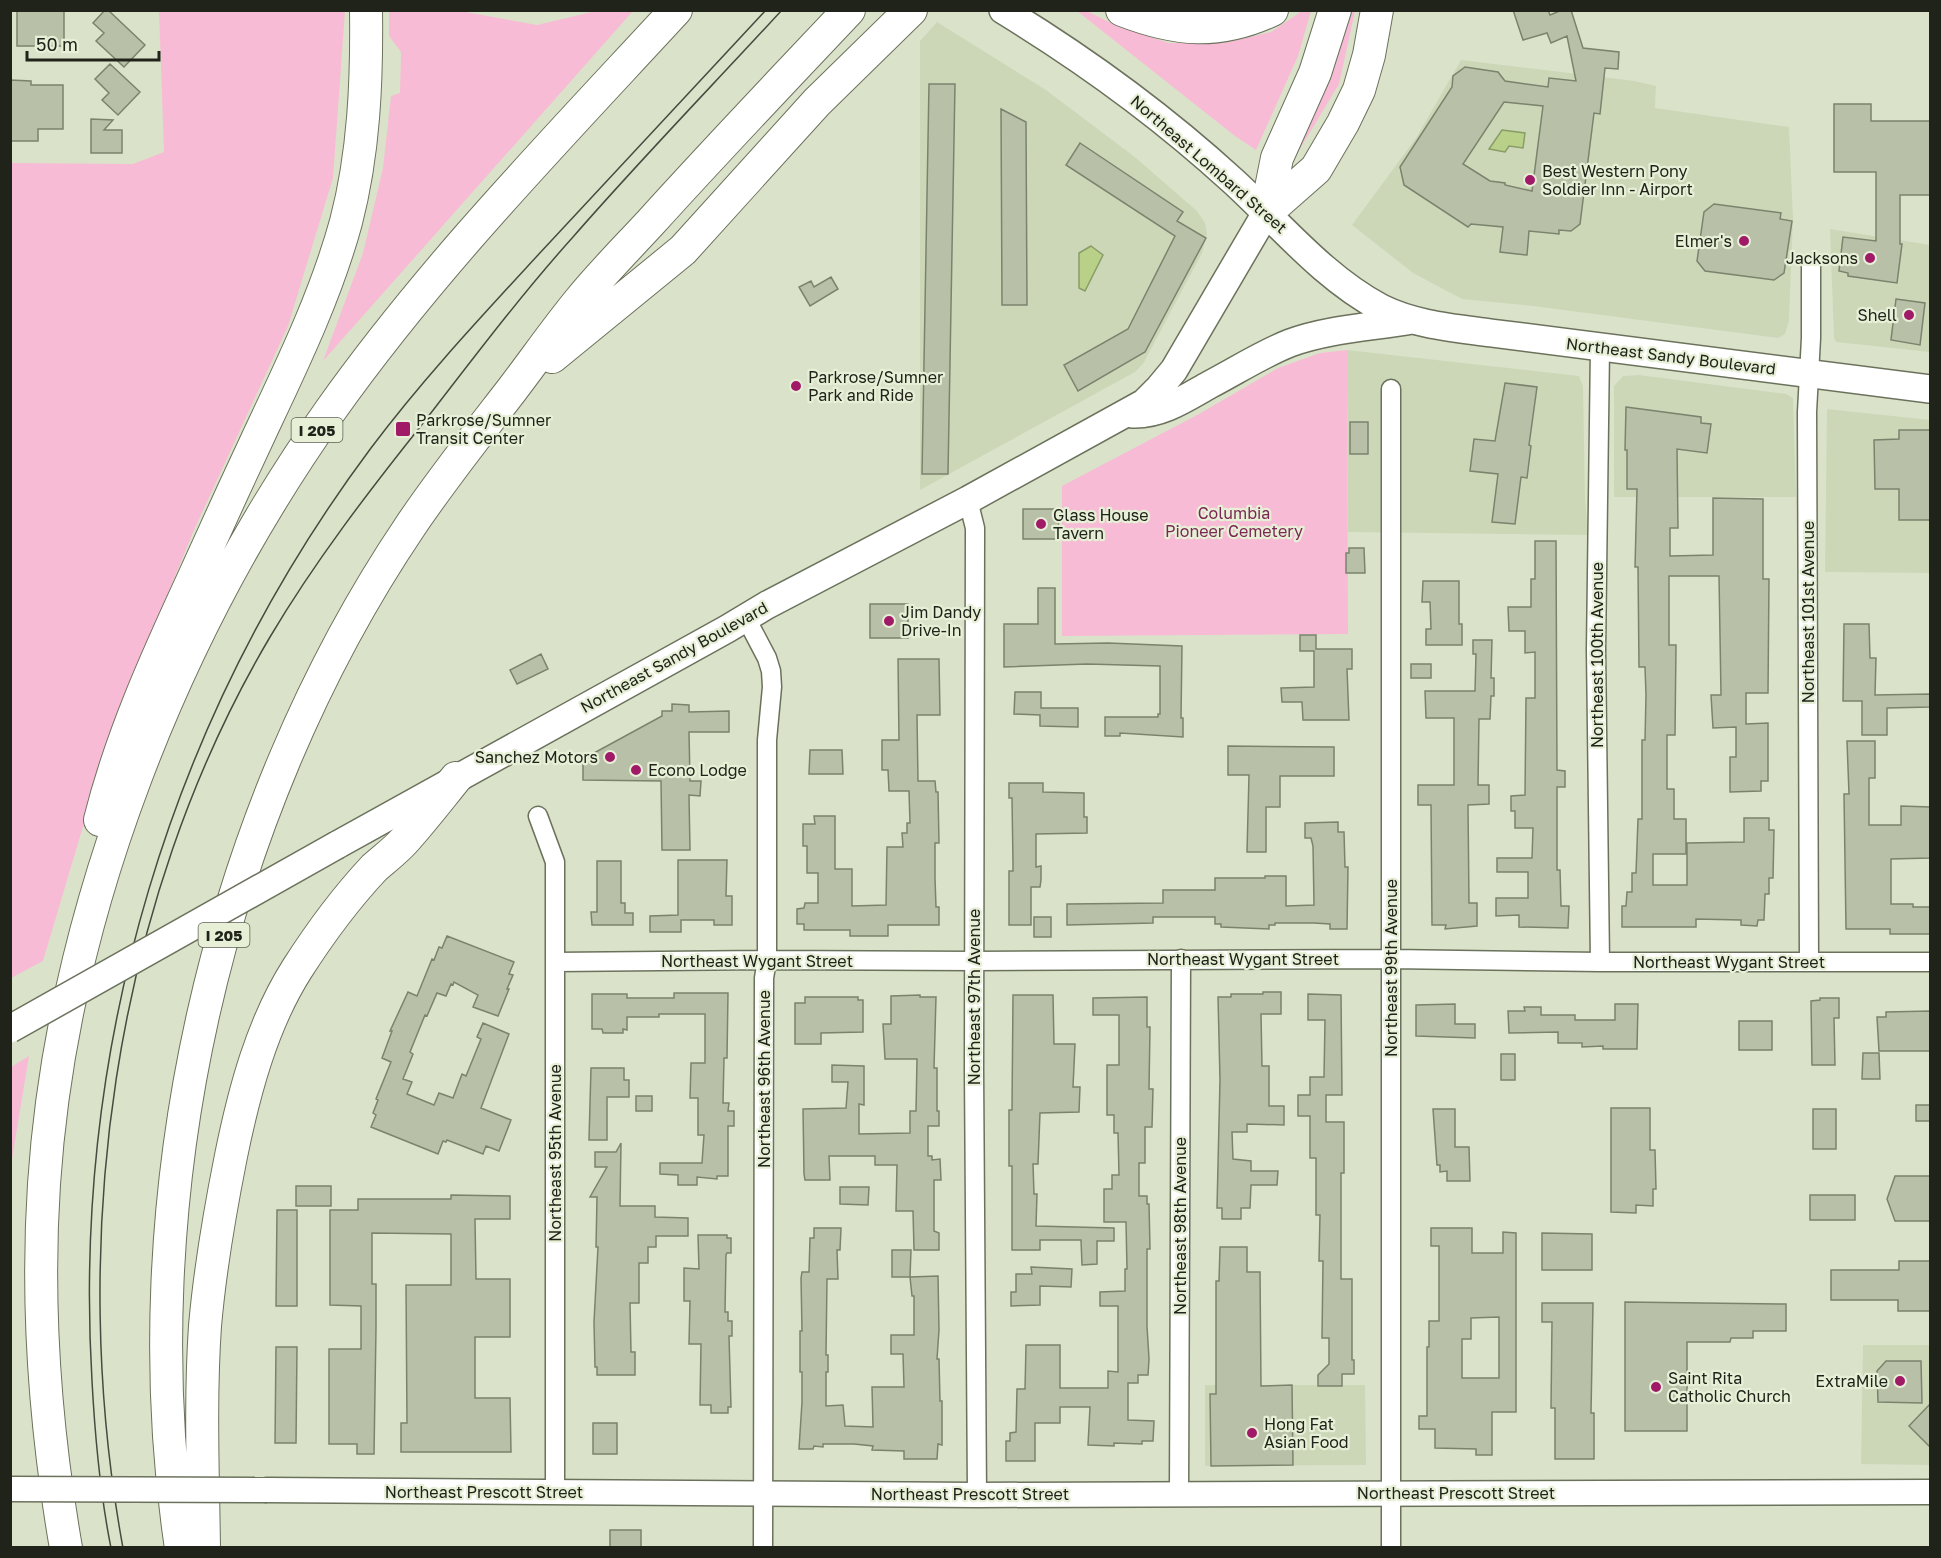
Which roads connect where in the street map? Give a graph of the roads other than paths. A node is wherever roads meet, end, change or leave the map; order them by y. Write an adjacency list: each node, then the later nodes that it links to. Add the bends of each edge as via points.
1 (366, 10): 23 (highway, via 360,146 337,253 304,338 136,710 97,834)
2 (676, 10): 23 (highway, I 205, via 448,261 368,360 294,465 229,574 172,689 125,808)
3 (849, 10): 17 (highway, I 205, via 580,299)
4 (911, 10): 17 (highway, via 817,102 683,250)
5 (1003, 10): 10 (main road, Northeast Lombard Street, via 1149,110)
6 (1122, 10): 7 (highway, via 1162,24 1210,28 1242,23)
7 (1272, 10)
8 (1335, 10): 10 (highway, via 1315,73 1277,158)
9 (1377, 10): 10 (highway, via 1359,90 1343,123 1316,169)
10 (1266, 213): 12 (main road, Northeast Lombard Street, via 1352,290 1383,309); 18 (main road, Northeast Sandy Boulevard, via 1168,379)
11 (1811, 264): 14 (street, Northeast 101st Avenue)
12 (1412, 320): 13 (main road, Northeast Sandy Boulevard); 18 (main road, via 1293,343 1169,407)
13 (1600, 347): 14 (main road, Northeast Sandy Boulevard); 30 (street, Northeast 100th Avenue, via 1596,650)
14 (1809, 373): 16 (main road, Northeast Sandy Boulevard); 28 (street, Northeast 101st Avenue)
15 (1391, 389): 25 (street, Northeast 99th Avenue)
16 (1930, 389)
17 (510, 392): 41 (highway, I 205, via 411,526 326,672 254,840 218,957 184,1110 169,1268 166,1384)
18 (1126, 414): 19 (main road, Northeast Sandy Boulevard)
19 (968, 500): 20 (main road, Northeast Sandy Boulevard); 27 (street, Northeast 97th Avenue, via 975,528)
20 (746, 618): 21 (main road, Northeast Sandy Boulevard); 26 (street, Northeast 96th Avenue, via 767,658 772,679 767,740)
21 (456, 778): 32 (main road, Northeast Sandy Boulevard, bridge); 42 (highway, via 320,934 275,1012 255,1061 228,1170 205,1325)
22 (538, 816): 29 (street, Northeast 95th Avenue, via 555,862)
23 (88, 930): 40 (highway, I 205, via 52,1107 41,1247 43,1376)
24 (1181, 959): 25 (street, Northeast Wygant Street); 27 (street, Northeast Wygant Street); 39 (street, Northeast 98th Avenue)
25 (1392, 959): 30 (street, Northeast Wygant Street); 36 (street, Northeast 99th Avenue)
26 (767, 960): 27 (street, Northeast Wygant Street); 29 (street, Northeast Wygant Street); 37 (street, Northeast 96th Avenue)
27 (974, 961): 38 (street, Northeast 97th Avenue)
28 (1809, 961): 30 (street, Northeast Wygant Street); 31 (street, Northeast Wygant Street)
29 (556, 962): 35 (street, Northeast 95th Avenue)
30 (1600, 962)
31 (1930, 962)
32 (10, 1029)
33 (10, 1489): 35 (street, Northeast Prescott Street, bridge)
34 (1930, 1492): 36 (street, Northeast Prescott Street)
35 (555, 1493): 37 (street, Northeast Prescott Street)
36 (1392, 1493): 39 (street, Northeast Prescott Street); 44 (street, Northeast 99th Avenue)
37 (763, 1494): 38 (street, Northeast Prescott Street); 43 (street, Northeast 96th Avenue)
38 (977, 1494): 39 (street, Northeast Prescott Street)
39 (1179, 1494)
40 (66, 1548)
41 (181, 1548)
42 (204, 1548)
43 (763, 1548)
44 (1391, 1548)

